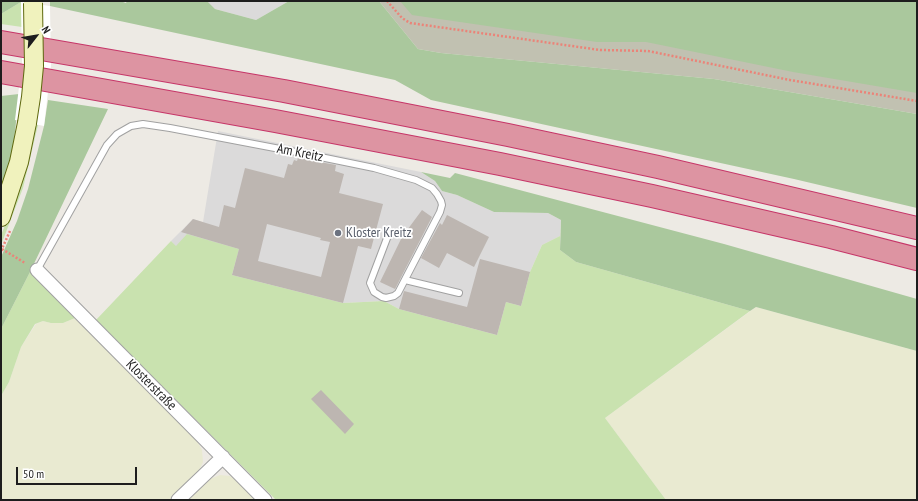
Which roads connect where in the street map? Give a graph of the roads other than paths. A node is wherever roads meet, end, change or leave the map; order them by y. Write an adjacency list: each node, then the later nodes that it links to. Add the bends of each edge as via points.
1 (33, 2): 4 (main road, bridge, via 35,34 31,97 19,162)
2 (1, 42): 5 (highway, via 284,91 508,135 658,167)
3 (1, 72): 7 (highway, via 500,164 652,196)
4 (1, 217)
5 (917, 228)
6 (389, 233): 9 (lane, Am Kreitz, via 370,280 371,287 382,297 390,297 398,293)
7 (917, 259)
8 (36, 270): 9 (lane, Am Kreitz, via 109,141 124,129 143,124 293,151 396,174 427,185 439,196 441,210); 11 (street, Klosterstraße)
9 (406, 280): 10 (lane)
10 (459, 293)
11 (223, 458): 12 (street); 13 (street, Klosterstraße)
12 (178, 500)
13 (265, 500)

